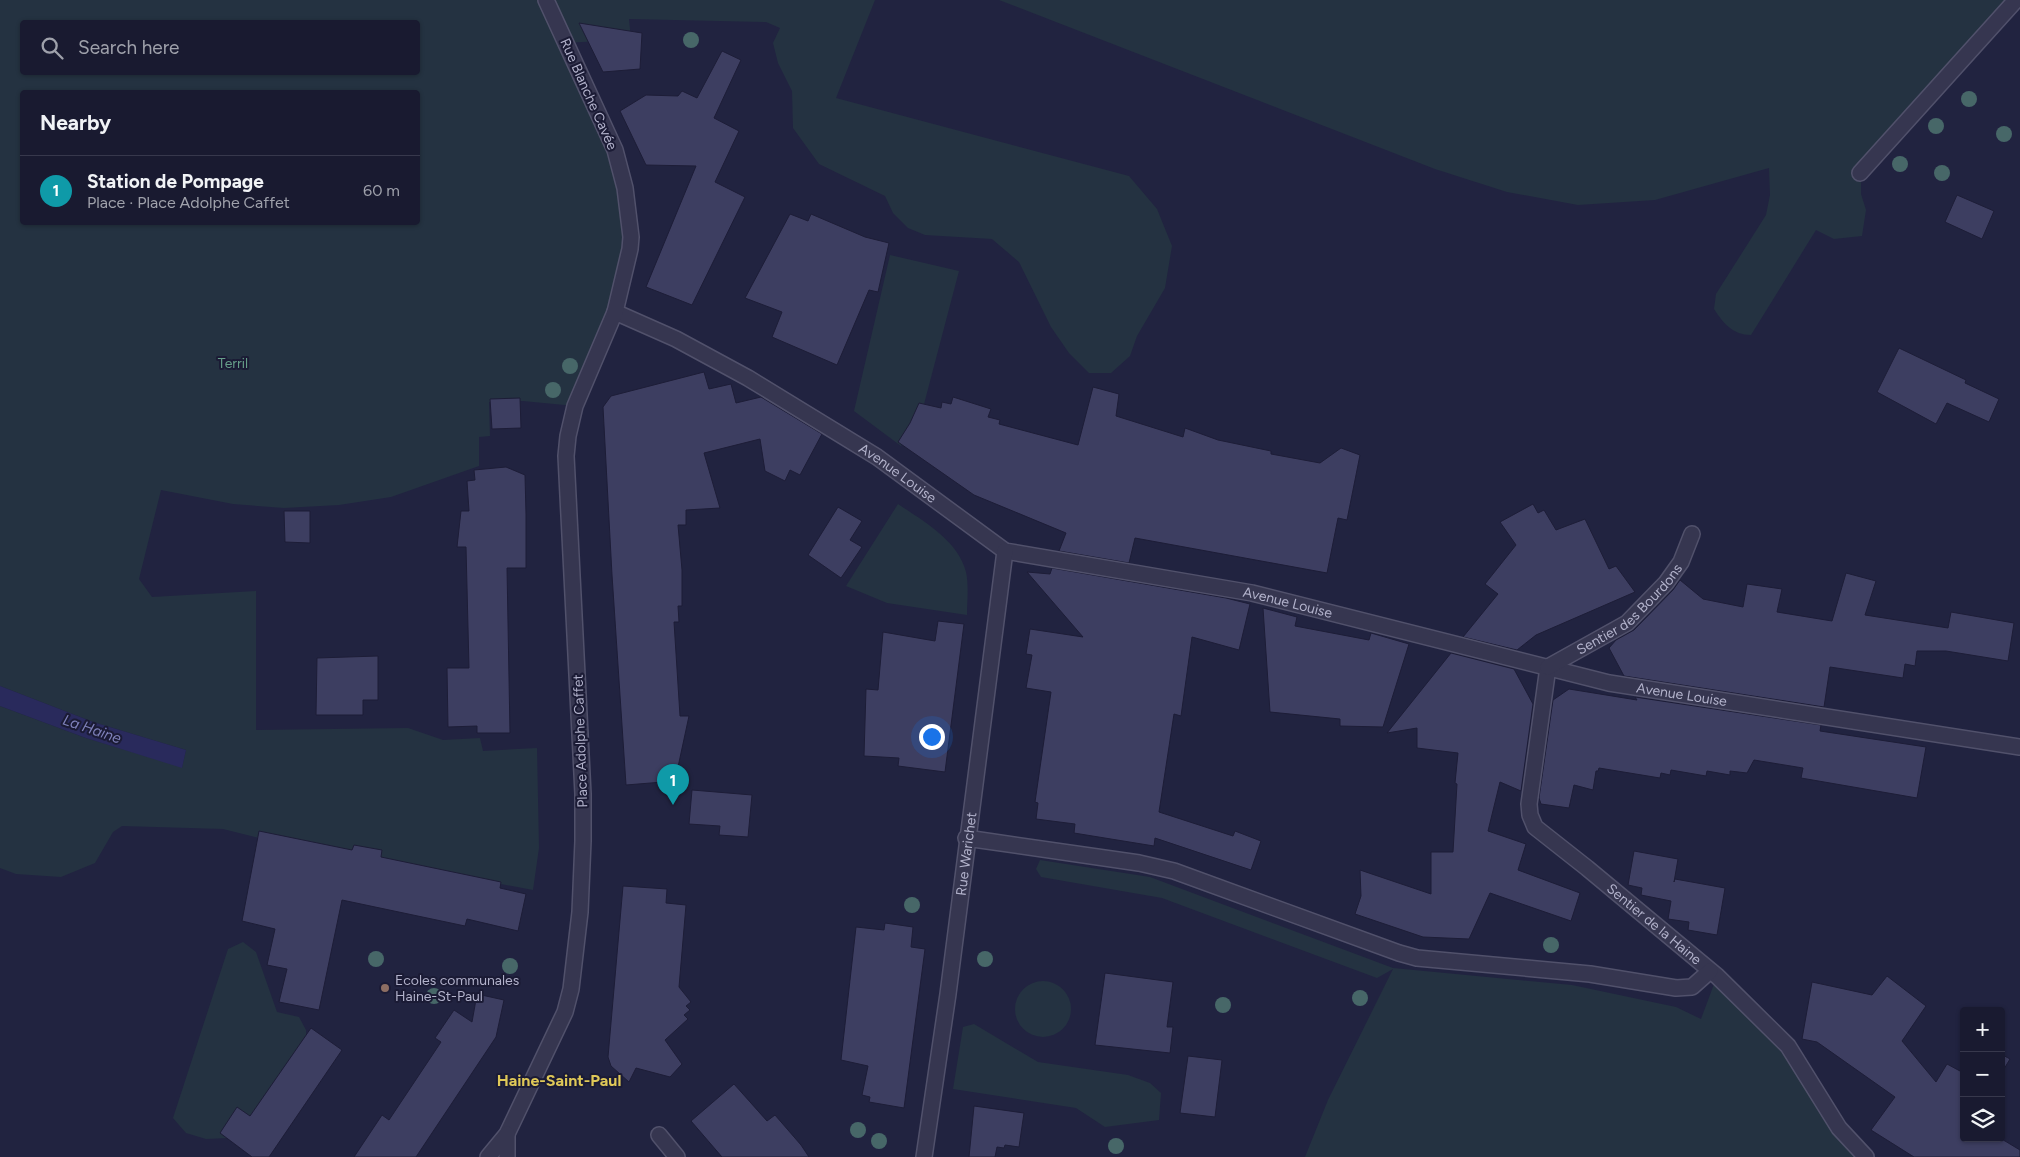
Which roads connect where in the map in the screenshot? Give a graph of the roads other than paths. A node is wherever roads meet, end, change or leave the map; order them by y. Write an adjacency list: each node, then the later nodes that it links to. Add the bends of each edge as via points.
1 (546, 0): 4 (street, Rue Blanche Cavée, via 615,150 625,188 630,249)
2 (2016, 0): 3 (street)
3 (1860, 173)
4 (615, 312): 6 (street, Avenue Louise, via 676,339 748,378 877,457); 11 (street, Place Adolphe Caffet, via 575,406 566,456 583,794 578,940 564,1012)
5 (1692, 534): 7 (street, Sentier des Bourdons, via 1681,562 1671,576 1627,623)
6 (1005, 551): 7 (street, Avenue Louise, via 1225,587); 9 (street, Rue Warichet)
7 (1548, 667): 8 (street, Avenue Louise, via 1609,683); 10 (street, Sentier de la Haine, via 1529,804 1535,827)
8 (2020, 747)
9 (966, 838): 10 (street, via 1174,871 1417,958 1590,974 1676,988 1692,987); 16 (street, Rue Warichet, via 948,994)
10 (1713, 973): 17 (street, Sentier de la Haine, via 1788,1046 1839,1128)
11 (507, 1134): 13 (street, Place Adolphe Caffet); 14 (street)
12 (659, 1135): 15 (street)
13 (488, 1157)
14 (506, 1157)
15 (676, 1157)
16 (924, 1157)
17 (1866, 1157)

